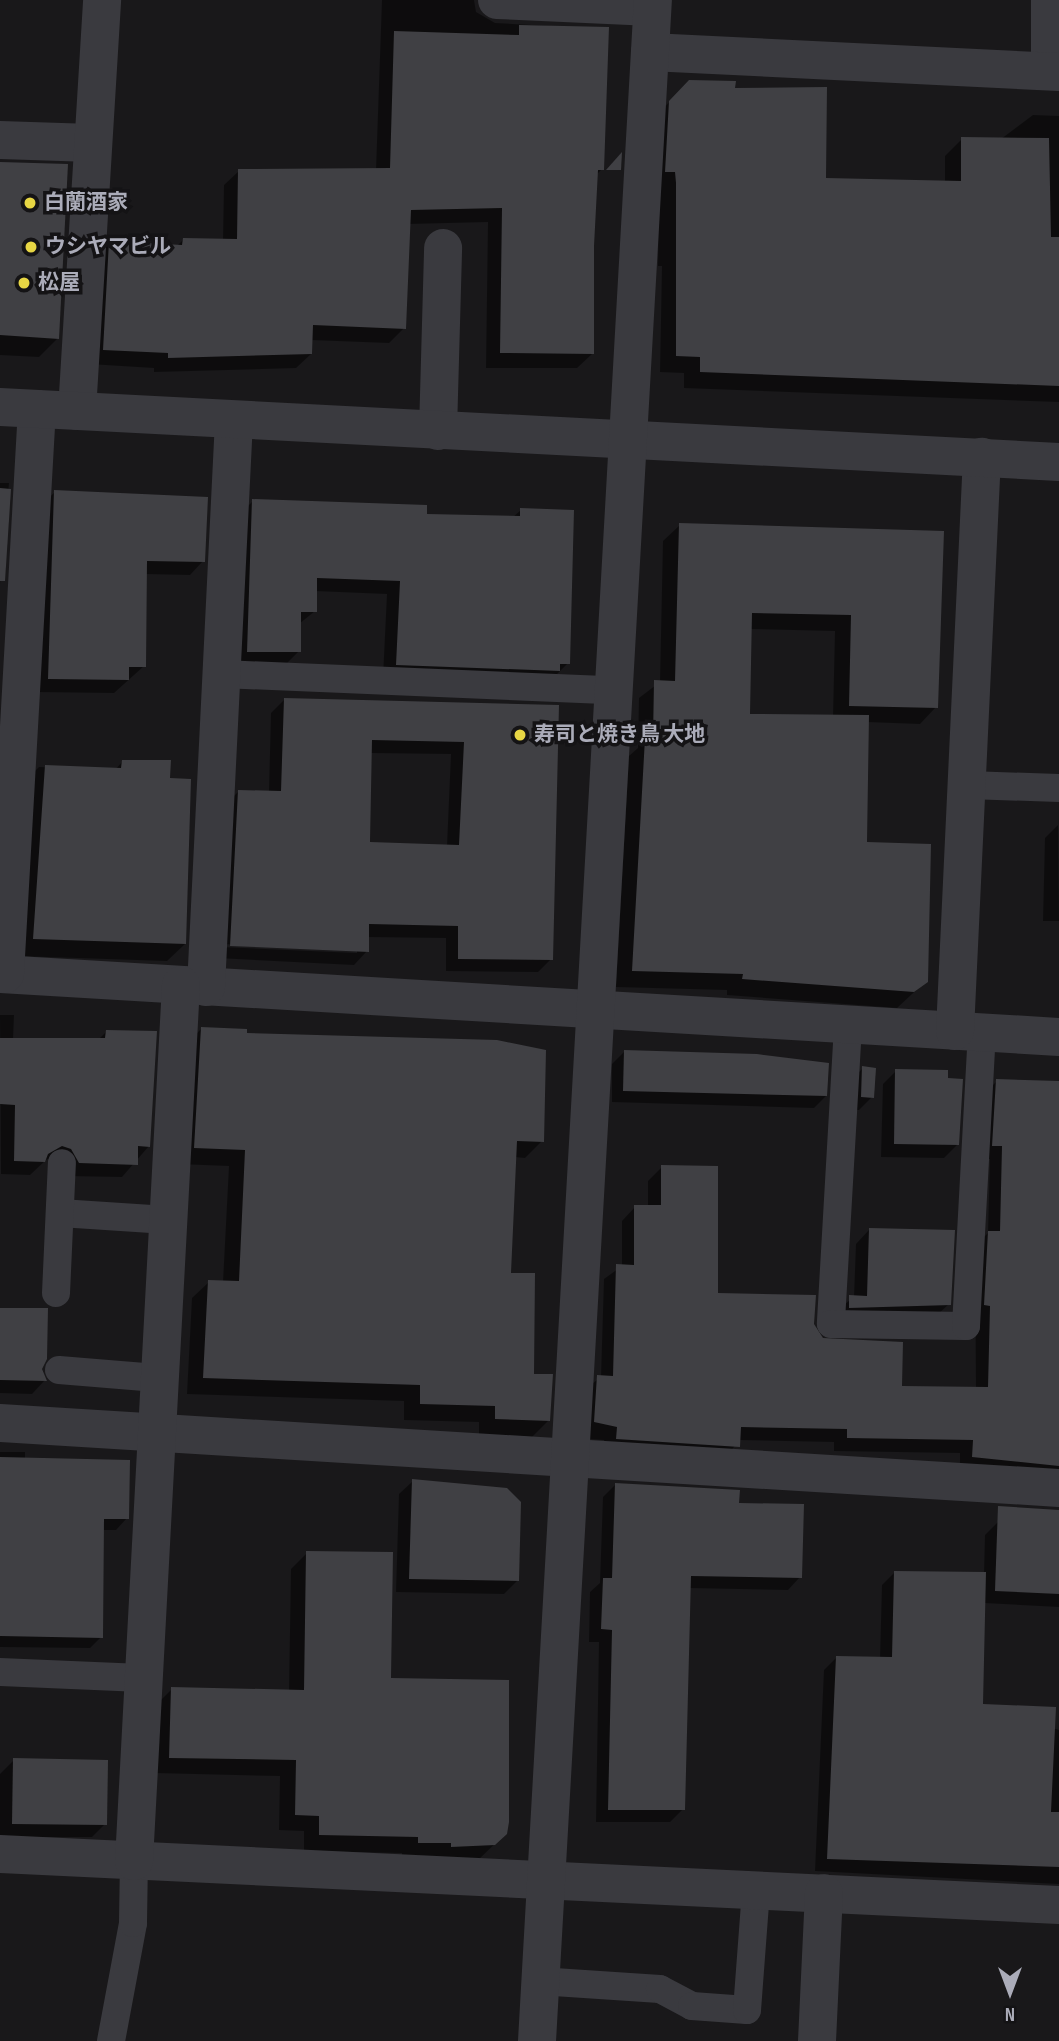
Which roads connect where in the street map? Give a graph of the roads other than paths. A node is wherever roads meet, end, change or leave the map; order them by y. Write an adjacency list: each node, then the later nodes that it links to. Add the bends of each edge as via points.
1 (102, 0): 8 (street)
2 (497, 0): 4 (street)
3 (1045, 0): 6 (lane)
4 (653, 4): 5 (street)
5 (650, 52): 6 (street); 14 (street)
6 (1052, 72)
7 (0, 140): 8 (street)
8 (92, 143): 11 (street)
9 (443, 248): 13 (street)
10 (19, 408): 11 (street); 21 (street)
11 (77, 411): 12 (street)
12 (234, 421): 13 (street); 17 (street)
13 (438, 431): 14 (street)
14 (627, 439): 15 (street); 18 (street)
15 (982, 457): 16 (street); 19 (street)
16 (1059, 461)
17 (222, 674): 18 (lane); 22 (street)
18 (611, 690): 23 (street)
19 (968, 785): 20 (lane); 25 (street)
20 (1059, 788)
21 (3, 974): 22 (street)
22 (194, 986): 23 (street); 29 (street)
23 (593, 1009): 24 (street); 35 (street)
24 (848, 1026): 25 (street); 25 (lane, via 831,1324 966,1325)
25 (968, 1032): 26 (street)
26 (1059, 1037)
27 (62, 1163): 28 (lane)
28 (60, 1213): 29 (lane); 30 (lane)
29 (167, 1220): 32 (street)
30 (56, 1293)
31 (59, 1370): 32 (lane)
32 (158, 1378): 34 (street)
33 (0, 1423): 34 (street)
34 (154, 1433): 35 (street); 38 (street)
35 (568, 1460): 36 (street); 41 (street)
36 (1059, 1488)
37 (0, 1672): 38 (lane)
38 (142, 1678): 40 (street)
39 (0, 1853): 40 (street)
40 (134, 1861): 41 (street); 46 (lane, via 133,1923)
41 (543, 1880): 42 (street); 45 (street)
42 (755, 1890): 43 (street); 45 (lane, via 747,2010 692,2006 660,1989)
43 (824, 1893): 44 (street); 48 (street)
44 (1059, 1905)
45 (539, 1981): 47 (street)
46 (111, 2041)
47 (537, 2041)
48 (817, 2041)

